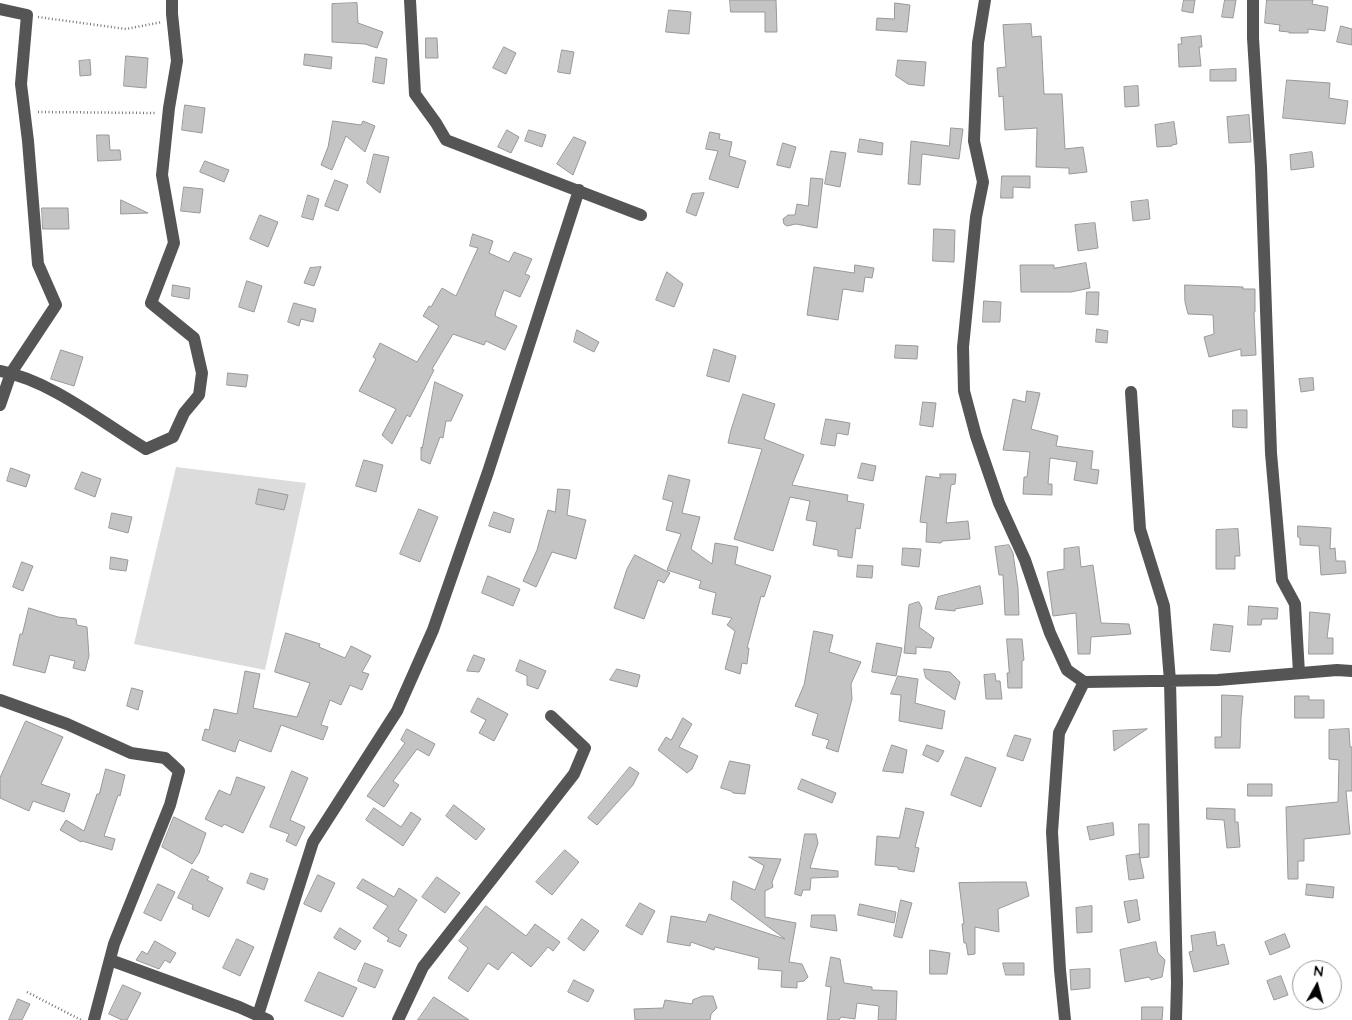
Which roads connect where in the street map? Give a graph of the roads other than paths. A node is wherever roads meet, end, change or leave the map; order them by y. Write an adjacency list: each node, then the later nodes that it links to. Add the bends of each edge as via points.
1 (172, 0): 8 (street, via 177,61 162,175 174,243 151,303 194,338 202,373 199,395 184,413 173,437 146,449 64,396)
2 (410, 0): 6 (street, via 415,94 446,140)
3 (985, 0): 14 (street, via 978,42 974,141 983,182 976,217 963,347 964,391 999,503 1025,560 1050,633 1067,670)
4 (1253, 0): 12 (street, via 1271,453 1282,580 1295,604)
5 (0, 10): 8 (street, via 27,15 21,84 38,264 56,305)
6 (579, 190): 7 (street); 18 (street, via 433,630 397,711 313,842)
7 (641, 216)
8 (5, 372): 10 (street)
9 (1131, 392): 13 (street, via 1140,529 1164,606)
10 (0, 405)
11 (1352, 671): 12 (street)
12 (1299, 673): 13 (street)
13 (1170, 681): 14 (street); 22 (street)
14 (1084, 682): 21 (street, via 1059,733 1052,832)
15 (0, 700): 17 (street, via 67,724 132,753 164,758 179,771 170,805)
16 (551, 716): 20 (street, via 585,748 574,774 423,967)
17 (110, 960): 18 (street); 19 (street)
18 (263, 1018)
19 (94, 1020)
20 (398, 1020)
21 (1065, 1020)
22 (1176, 1020)

